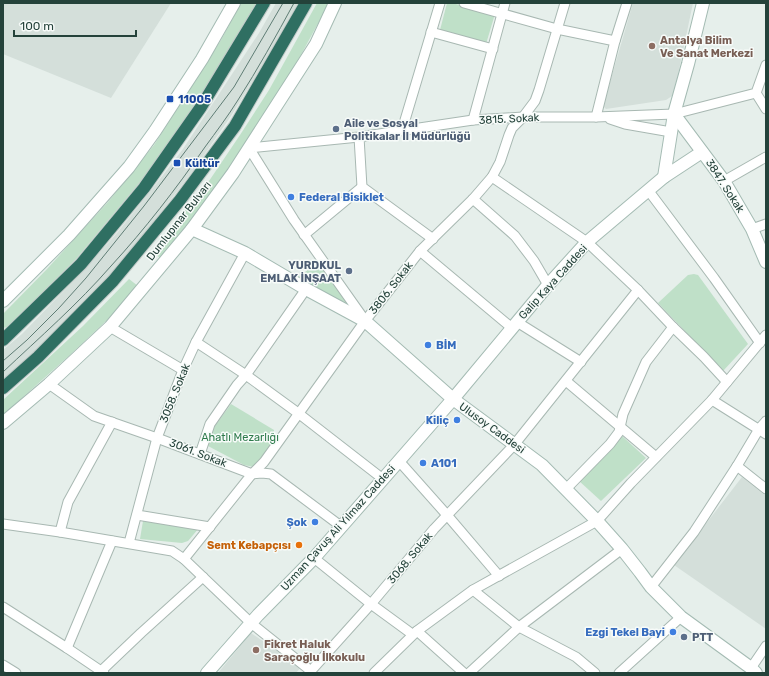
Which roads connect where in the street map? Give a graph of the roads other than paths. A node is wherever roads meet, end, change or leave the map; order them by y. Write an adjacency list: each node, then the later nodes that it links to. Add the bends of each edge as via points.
1 (234, 3): 47 (street, via 202,60 129,166 69,235)
2 (264, 3): 53 (highway, via 201,107 144,188 81,264)
3 (306, 3): 62 (highway, Dumlupınar Bulvarı, via 235,126 180,200 113,281 38,357)
4 (335, 3): 26 (street, Dumlupınar Bulvarı, via 316,44)
5 (440, 3): 13 (street)
6 (464, 3): 11 (street)
7 (505, 3): 11 (street)
8 (565, 3): 12 (street, 3806. Sokak)
9 (627, 3): 14 (street)
10 (703, 3): 19 (street)
11 (502, 13): 12 (street); 15 (street)
12 (557, 29): 14 (street); 20 (street, 3806. Sokak, via 535,101)
13 (431, 32): 15 (street); 23 (street)
14 (615, 41): 21 (street)
15 (492, 49): 22 (street)
16 (766, 65): 17 (street)
17 (756, 93): 18 (street); 19 (street, 3815. Sokak)
18 (766, 109)
19 (674, 114): 21 (street, 3815. Sokak); 24 (street); 27 (street, 3847. Sokak)
20 (523, 117): 21 (street, 3815. Sokak); 22 (street, 3815. Sokak); 29 (street, 3806. Sokak, via 512,128)
21 (601, 117): 24 (street)
22 (473, 120): 23 (street, 3815. Sokak)
23 (402, 130): 25 (street, 3815. Sokak)
24 (671, 132): 30 (street)
25 (359, 138): 26 (street, 3815. Sokak); 32 (street)
26 (249, 148): 37 (street, Dumlupınar Bulvarı); 38 (street)
27 (702, 152): 30 (street, Galip Kaya Caddesi); 31 (street, 3847. Sokak)
28 (766, 157): 31 (street)
29 (492, 177): 34 (street, 3806. Sokak); 40 (street)
30 (664, 177): 33 (street, Galip Kaya Caddesi)
31 (724, 181): 36 (street, 3847. Sokak)
32 (362, 187): 38 (street); 39 (street)
33 (648, 190): 40 (street, Galip Kaya Caddesi); 55 (street)
34 (473, 199): 39 (street, 3806. Sokak); 44 (street, via 515,236)
35 (766, 224): 36 (street)
36 (752, 228): 43 (street, 3847. Sokak)
37 (192, 229): 42 (street, Ulusoy Caddesi); 50 (street, Dumlupınar Bulvarı)
38 (304, 235): 48 (street)
39 (433, 239): 41 (street, 3806. Sokak)
40 (587, 242): 44 (street, Galip Kaya Caddesi); 46 (street)
41 (420, 251): 48 (street, 3806. Sokak); 49 (street)
42 (245, 253): 45 (street, Ulusoy Caddesi); 54 (street, 3058. Sokak)
43 (766, 262)
44 (548, 285): 49 (street, Galip Kaya Caddesi)
45 (306, 289): 48 (street, Ulusoy Caddesi); 58 (street)
46 (638, 290): 51 (street); 56 (street, 3068. Sokak)
47 (3, 301)
48 (365, 321): 63 (street, Ulusoy Caddesi); 65 (street, 3806. Sokak)
49 (515, 325): 56 (street); 63 (street, Galip Kaya Caddesi)
50 (110, 326): 57 (street); 61 (street, Dumlupınar Bulvarı)
51 (673, 328): 60 (street); 69 (street, via 646,362 623,414)
52 (766, 335): 55 (street)
53 (5, 336)
54 (196, 342): 57 (street, 3058. Sokak); 58 (street)
55 (760, 343): 60 (street)
56 (581, 362): 59 (street, 3068. Sokak)
57 (183, 370): 71 (street, 3058. Sokak)
58 (246, 375): 65 (street); 73 (street, via 210,424)
59 (566, 381): 69 (street); 72 (street, 3068. Sokak)
60 (727, 382): 64 (street)
61 (49, 384): 67 (street, 3061. Sokak, via 94,416); 68 (street, Dumlupınar Bulvarı)
62 (3, 388)
63 (453, 399): 72 (street, Ulusoy Caddesi); 75 (street, Uzman Çavuş Ali Yılmaz Caddesi)
64 (712, 400): 70 (street); 74 (street)
65 (298, 413): 77 (street, 3806. Sokak, via 264,462); 78 (street)
66 (766, 421): 70 (street)
67 (112, 422): 71 (street, 3061. Sokak); 87 (street, via 68,502)
68 (3, 423)
69 (620, 427): 74 (street); 79 (street, via 610,444)
70 (762, 432): 76 (street)
71 (157, 438): 73 (street, 3061. Sokak); 81 (street, 3058. Sokak)
72 (514, 445): 79 (street, Ulusoy Caddesi, via 542,465); 82 (street, 3068. Sokak)
73 (200, 454): 77 (street, 3061. Sokak)
74 (656, 457): 83 (street)
75 (399, 461): 78 (street, Uzman Çavuş Ali Yılmaz Caddesi); 82 (street)
76 (737, 466): 80 (street); 95 (street, via 694,532)
77 (252, 474): 85 (street, 3806. Sokak); 86 (street, 3061. Sokak, via 271,474)
78 (383, 479): 86 (street, Uzman Çavuş Ali Yılmaz Caddesi)
79 (566, 489): 83 (street, Ulusoy Caddesi)
80 (766, 489)
81 (137, 515): 85 (street); 89 (street, 3058. Sokak)
82 (447, 515): 93 (street); 97 (street, 3068. Sokak)
83 (597, 521): 90 (street, Ulusoy Caddesi); 93 (street)
84 (3, 524): 87 (street)
85 (210, 527): 92 (street, 3806. Sokak)
86 (342, 527): 91 (street, Uzman Çavuş Ali Yılmaz Caddesi)
87 (60, 532): 88 (street)
88 (112, 541): 89 (street); 104 (street)
89 (129, 543): 92 (street, via 172,551)
90 (622, 549): 95 (street, Ulusoy Caddesi); 101 (street)
91 (314, 558): 97 (street); 100 (street, Uzman Çavuş Ali Yılmaz Caddesi)
92 (184, 559): 94 (street)
93 (499, 576): 96 (street)
94 (203, 577): 100 (street); 106 (street)
95 (651, 588): 99 (street, Ulusoy Caddesi)
96 (473, 590): 101 (street); 102 (street)
97 (371, 604): 102 (street); 107 (street, 3068. Sokak)
98 (3, 607): 104 (street)
99 (681, 618): 108 (street, Ulusoy Caddesi); 115 (street)
100 (251, 623): 107 (street); 110 (street, Uzman Çavuş Ali Yılmaz Caddesi)
101 (519, 627): 113 (street); 114 (street, via 576,657)
102 (414, 633): 111 (street); 112 (street)
103 (766, 646): 108 (street)
104 (67, 648): 106 (street)
105 (3, 665): 109 (street)
106 (101, 672)
107 (310, 672)
108 (754, 672)
109 (16, 673)
110 (207, 673)
111 (374, 673)
112 (464, 673)
113 (469, 673)
114 (595, 673)
115 (619, 673)

